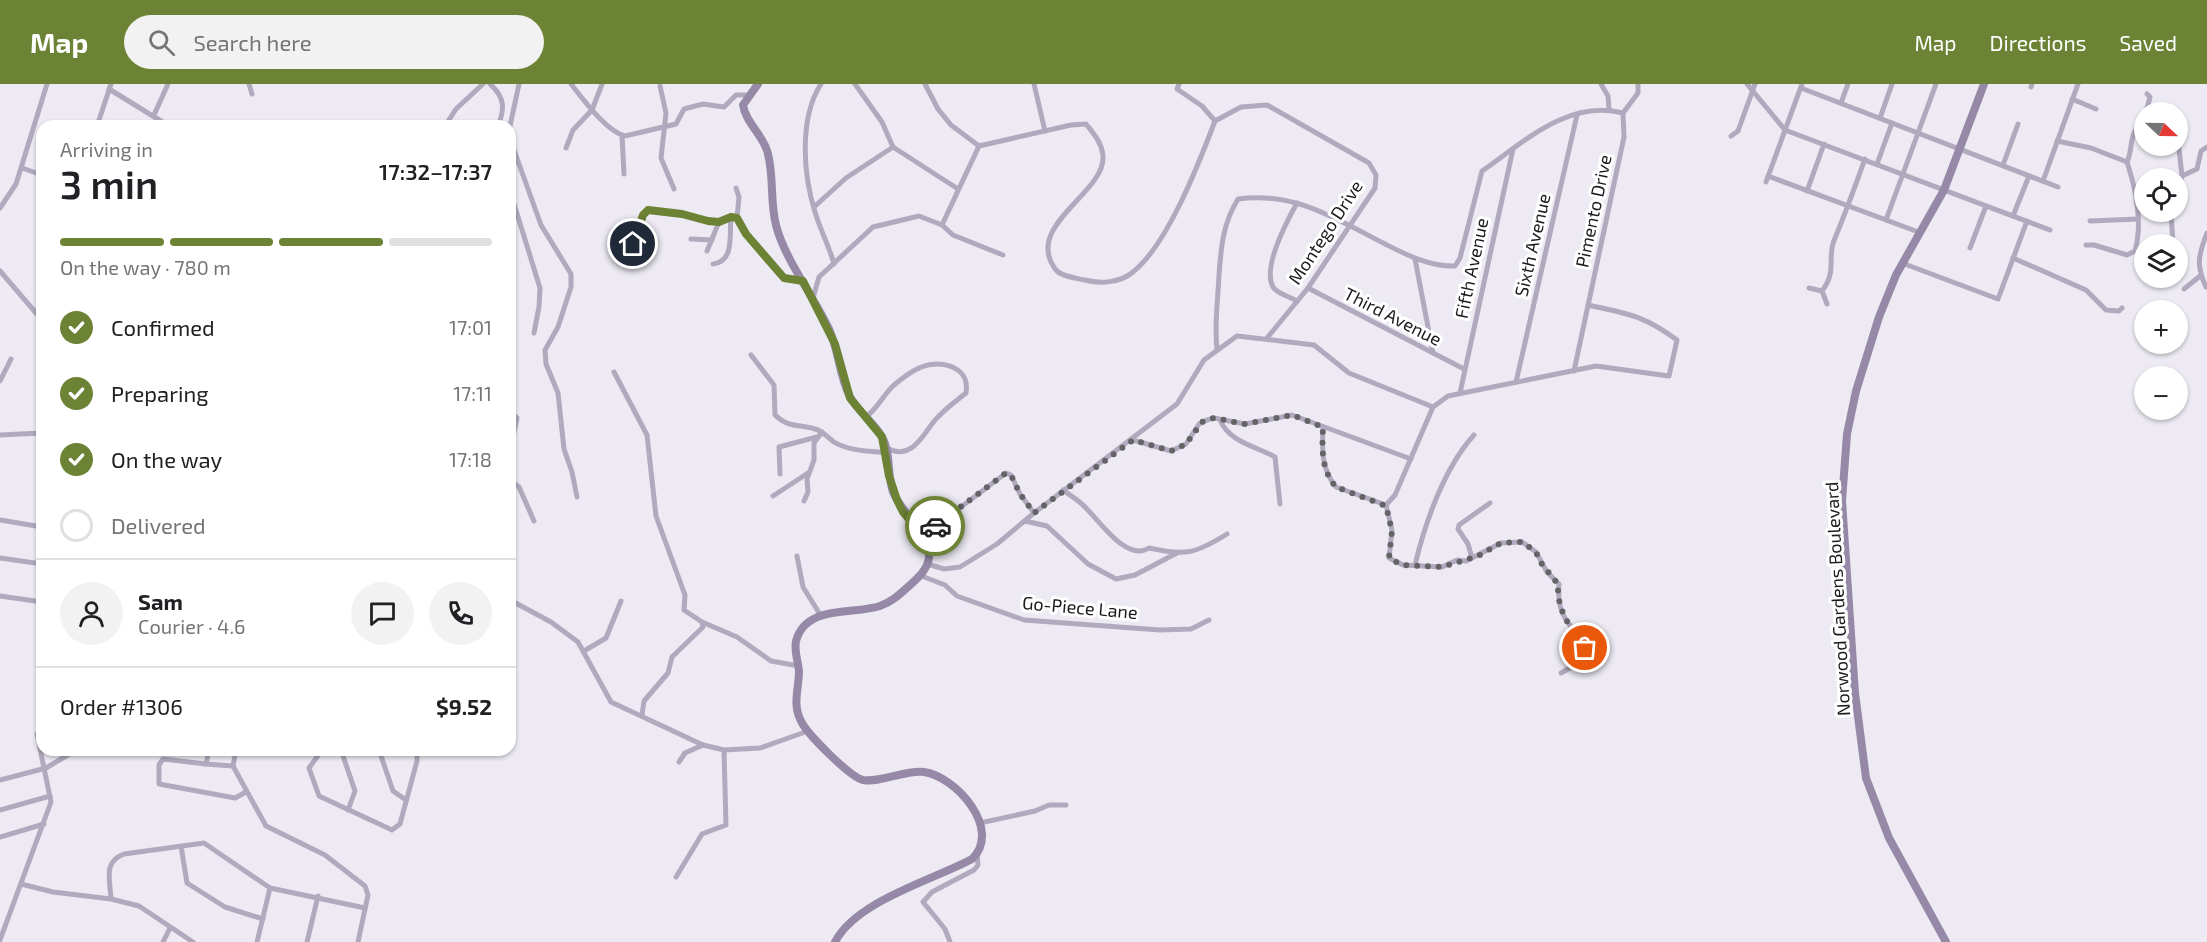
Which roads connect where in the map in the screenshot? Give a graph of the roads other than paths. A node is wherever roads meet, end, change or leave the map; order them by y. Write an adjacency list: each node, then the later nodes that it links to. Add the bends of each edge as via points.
1 (47, 84): 41 (street)
2 (168, 84): 38 (street)
3 (249, 84): 28 (street)
4 (483, 84): 44 (street)
5 (490, 84): 45 (street, via 504,105)
6 (519, 84): 46 (street)
7 (571, 84): 36 (street)
8 (603, 84): 36 (street)
9 (758, 84): 30 (street)
10 (821, 84): 89 (street, via 806,125)
11 (855, 84): 61 (street, via 882,122)
12 (925, 84): 60 (street, via 951,124)
13 (1034, 84): 53 (street)
14 (1179, 84): 48 (street, via 1177,89 1202,106)
15 (1601, 84): 34 (street, via 1608,96)
16 (1638, 84): 37 (street, via 1638,93)
17 (1747, 84): 27 (street)
18 (1755, 84): 27 (street)
19 (1848, 84): 33 (street)
20 (1892, 84): 40 (street)
21 (1936, 84): 54 (street)
22 (1984, 84): 65 (street, Norwood Gardens Boulevard)
23 (2078, 84): 31 (street)
24 (110, 86): 38 (street); 42 (street)
25 (660, 86): 51 (street)
26 (1802, 86): 33 (street); 52 (street)
27 (1753, 92): 52 (street); 57 (street, via 1737,131)
28 (252, 94)
29 (2147, 94): 32 (street)
30 (748, 95): 51 (street, via 736,95 724,107 703,104 684,109 676,124); 118 (street, via 744,111 764,140 768,154 776,227)
31 (2072, 99): 35 (street); 58 (street)
32 (2149, 102)
33 (1841, 103): 40 (street)
34 (1609, 109): 37 (street); 39 (street)
35 (2096, 109)
36 (592, 110): 56 (street); 63 (street, via 573,130)
37 (1623, 113): 127 (street, Pimento Drive, via 1624,137)
38 (154, 115): 43 (street)
39 (1578, 115): 64 (street, via 1554,121); 140 (street, Sixth Avenue)
40 (1880, 118): 49 (street)
41 (36, 120)
42 (99, 120)
43 (161, 120)
44 (449, 120)
45 (500, 120)
46 (511, 120)
47 (36, 121): 71 (street)
48 (1215, 121): 53 (street, via 1179,205 1151,250 1133,272 1119,280 1095,283 1060,274 1049,251 1052,233 1063,214 1101,168 1103,156 1098,139 1086,124); 100 (street, Montego Drive, via 1241,107 1267,105 1369,164 1376,175 1376,188)
49 (1892, 123): 54 (street); 69 (street)
50 (2018, 124): 70 (street)
51 (665, 128): 56 (street); 81 (street, via 661,158)
52 (1785, 130): 59 (street); 83 (street, via 1767,179)
53 (1045, 131): 60 (street)
54 (1918, 133): 65 (street); 73 (street)
55 (2134, 133): 68 (street)
56 (622, 135): 75 (street)
57 (1731, 136)
58 (2057, 141): 68 (street, via 2091,148); 77 (street)
59 (1824, 144): 67 (street); 83 (street)
60 (979, 146): 82 (street)
61 (893, 147): 82 (street); 89 (street, via 846,177)
62 (2207, 147): 74 (street, via 2201,151 2198,169)
63 (566, 148)
64 (1513, 149): 111 (street, via 1482,171 1455,266); 136 (street, Fifth Avenue)
65 (1961, 149): 70 (street); 84 (street, Norwood Gardens Boulevard)
66 (516, 156): 159 (street, via 541,225 572,274 558,327 546,350 546,364 558,393 564,448)
67 (1866, 159): 69 (street); 86 (street)
68 (2127, 162): 80 (street)
69 (1877, 164): 73 (street)
70 (2003, 165): 76 (street)
71 (22, 168): 72 (street); 88 (street, via 13,192)
72 (36, 173)
73 (1903, 173): 84 (street); 94 (street)
74 (2188, 173)
75 (624, 174)
76 (2029, 176): 77 (street); 91 (street)
77 (2043, 181): 78 (street)
78 (2058, 187)
79 (736, 188): 92 (street, via 739,197)
80 (2134, 188)
81 (674, 189)
82 (958, 189): 99 (street)
83 (1807, 190): 86 (street)
84 (1944, 190): 87 (street); 102 (street, Norwood Gardens Boulevard)
85 (1297, 203): 100 (street); 125 (street, via 1277,240 1272,281 1275,290); 132 (street, via 1262,196 1238,199 1231,211 1220,248 1214,328)
86 (1848, 206): 94 (street); 123 (street, via 1833,239 1832,278)
87 (1986, 206): 91 (street); 107 (street)
88 (0, 207)
89 (814, 207): 115 (street)
90 (516, 210): 130 (street, via 540,288)
91 (2013, 216): 95 (street)
92 (734, 217): 97 (street); 114 (street, via 728,256); 118 (street, via 784,278)
93 (2134, 219): 96 (street)
94 (1886, 220): 102 (street)
95 (2027, 221): 101 (street); 110 (street)
96 (2090, 221)
97 (719, 222): 105 (street); 112 (street, via 648,210)
98 (2138, 222): 106 (street, via 2132,254)
99 (942, 225): 109 (street, via 953,235); 115 (street, via 919,216 873,227)
100 (1351, 227): 111 (street); 120 (street, Montego Drive)
101 (2050, 230)
102 (1922, 233): 113 (street, Norwood Gardens Boulevard)
103 (2207, 233): 117 (street, via 2199,254)
104 (692, 238): 105 (street)
105 (712, 240): 108 (street)
106 (2086, 245)
107 (1971, 248)
108 (707, 251)
109 (1003, 255)
110 (2013, 258): 113 (street, via 1998,299); 128 (street, via 2086,290 2106,310)
111 (1415, 259): 133 (street)
112 (621, 262)
113 (1902, 263): 233 (street, Norwood Gardens Boulevard, via 1882,309 1856,391 1847,434 1842,501 1855,693 1866,778 1889,838)
114 (713, 264)
115 (834, 264): 124 (street, via 819,277)
116 (0, 271): 129 (street)
117 (2200, 276): 119 (street); 122 (street)
118 (803, 281): 124 (street)
119 (2206, 287)
120 (1308, 288): 125 (street, Montego Drive); 133 (street, Third Avenue)
121 (1809, 288): 123 (street)
122 (2187, 290)
123 (1822, 291): 126 (street)
124 (813, 298): 143 (street, via 835,344 850,398)
125 (1297, 302): 131 (street, Montego Drive)
126 (1827, 304)
127 (1588, 305): 137 (street, Pimento Drive); 137 (street, via 1638,316 1677,340 1669,376 1596,366)
128 (2122, 308)
129 (36, 313)
130 (534, 333)
131 (1268, 338): 132 (street, via 1237,336); 142 (street, via 1314,345 1349,373)
132 (1217, 350): 151 (street, via 1198,367 1177,404)
133 (1433, 353): 136 (street, Third Avenue)
134 (751, 355): 146 (street, via 774,385 775,415 783,423)
135 (11, 359): 139 (street)
136 (1464, 369): 141 (street, Fifth Avenue)
137 (1574, 371): 140 (street)
138 (615, 372): 185 (street, via 647,435 656,516 685,595 684,610)
139 (0, 381)
140 (1516, 382): 141 (street)
141 (1460, 393): 142 (street)
142 (1433, 407): 153 (street)
143 (866, 417): 152 (street, via 882,437); 152 (street, via 892,386 918,368 948,365 959,368 964,375 966,393 934,420 926,436 913,447)
144 (1220, 420): 145 (street, via 1245,424 1292,415); 151 (street, via 1202,422 1186,444 1171,451); 162 (street, via 1230,434 1275,457)
145 (1323, 427): 153 (street); 163 (street, via 1322,455 1336,487)
146 (822, 432): 150 (street); 152 (street, via 835,443)
147 (36, 433): 148 (street)
148 (0, 435)
149 (1474, 435): 177 (street, via 1450,468 1423,531)
150 (817, 437): 154 (street); 155 (street, via 779,447)
151 (1133, 440): 157 (street)
152 (886, 450): 170 (street, via 897,500)
153 (1411, 459): 163 (street)
154 (810, 472): 158 (street); 160 (street)
155 (780, 474)
156 (516, 485): 167 (street)
157 (1063, 490): 164 (street); 171 (street, via 1130,550 1141,552 1149,548)
158 (773, 496)
159 (577, 497)
160 (804, 501)
161 (1490, 503): 174 (street, via 1458,529)
162 (1280, 504)
163 (1386, 506): 177 (street, via 1392,531 1389,558 1402,565)
164 (1034, 513): 166 (street); 170 (street, via 1006,473)
165 (0, 520): 168 (street)
166 (1025, 521): 171 (street, via 1047,526 1088,564 1116,579 1136,575); 176 (street, via 972,561 944,569)
167 (534, 522)
168 (36, 526)
169 (1227, 534): 171 (street, via 1200,551)
170 (924, 536): 176 (street)
171 (1177, 553)
172 (797, 555): 183 (street, via 803,587)
173 (0, 558): 175 (street)
174 (1472, 558): 177 (street, via 1442,567); 188 (street, via 1510,541 1522,542 1536,552 1558,584 1563,616 1586,651 1580,662)
175 (36, 563)
176 (927, 564): 178 (street)
177 (1415, 565)
178 (919, 575): 183 (street, via 892,601); 184 (street, Go-Piece Lane, via 945,585 957,596 1024,620 1161,630 1191,629)
179 (0, 596): 180 (street)
180 (36, 601)
181 (621, 601): 186 (street, via 606,638)
182 (516, 603): 186 (street, via 561,628)
183 (821, 616): 187 (street, via 802,629 796,640)
184 (1209, 620)
185 (702, 622): 187 (street, via 737,637 771,661); 189 (street, via 703,627 672,657 669,673 644,700)
186 (584, 651): 189 (street, via 611,702)
187 (799, 666): 190 (street, via 797,710)
188 (1560, 673)
189 (642, 715): 191 (street)
190 (808, 731): 192 (street, via 760,748); 212 (street, via 864,780 933,774 960,795)
191 (704, 745): 192 (street); 201 (street, via 686,753)
192 (724, 750): 217 (street, via 726,825 702,834)
193 (43, 756): 204 (street)
194 (66, 756): 204 (street)
195 (208, 756): 202 (street)
196 (235, 756): 203 (street)
197 (318, 756): 211 (street, via 309,768 316,792)
198 (343, 756): 211 (street, via 356,791)
199 (381, 756): 208 (street, via 393,791)
200 (417, 756): 208 (street)
201 (679, 762)
202 (206, 764): 203 (street); 206 (street, via 163,759 157,781 162,786 235,798)
203 (233, 766): 206 (street)
204 (46, 768): 205 (street); 207 (street)
205 (0, 780)
206 (246, 792): 222 (street, via 266,826 325,855 357,877 368,895)
207 (50, 796): 210 (street); 213 (street)
208 (406, 800): 211 (street, via 400,824 392,830)
209 (1066, 805): 212 (street, via 1049,805 1035,812)
210 (0, 810)
211 (348, 810)
212 (980, 823): 216 (street)
213 (44, 824): 214 (street); 218 (street)
214 (0, 837)
215 (181, 846): 219 (street, via 204,843); 221 (street, via 113,858 109,864); 223 (street, via 187,883 225,907)
216 (977, 853): 231 (street, via 854,919); 232 (street, via 978,865 974,870 932,892 923,902 945,929)
217 (676, 877)
218 (21, 884): 221 (street); 225 (street)
219 (270, 888): 220 (street); 223 (street)
220 (318, 896): 222 (street); 229 (street)
221 (111, 899): 224 (street, via 139,906)
222 (365, 908): 230 (street)
223 (263, 919): 228 (street)
224 (170, 927): 226 (street); 227 (street)
225 (0, 940)
226 (163, 942)
227 (194, 942)
228 (257, 942)
229 (307, 942)
230 (358, 942)
231 (835, 942)
232 (950, 942)
233 (1946, 942)

